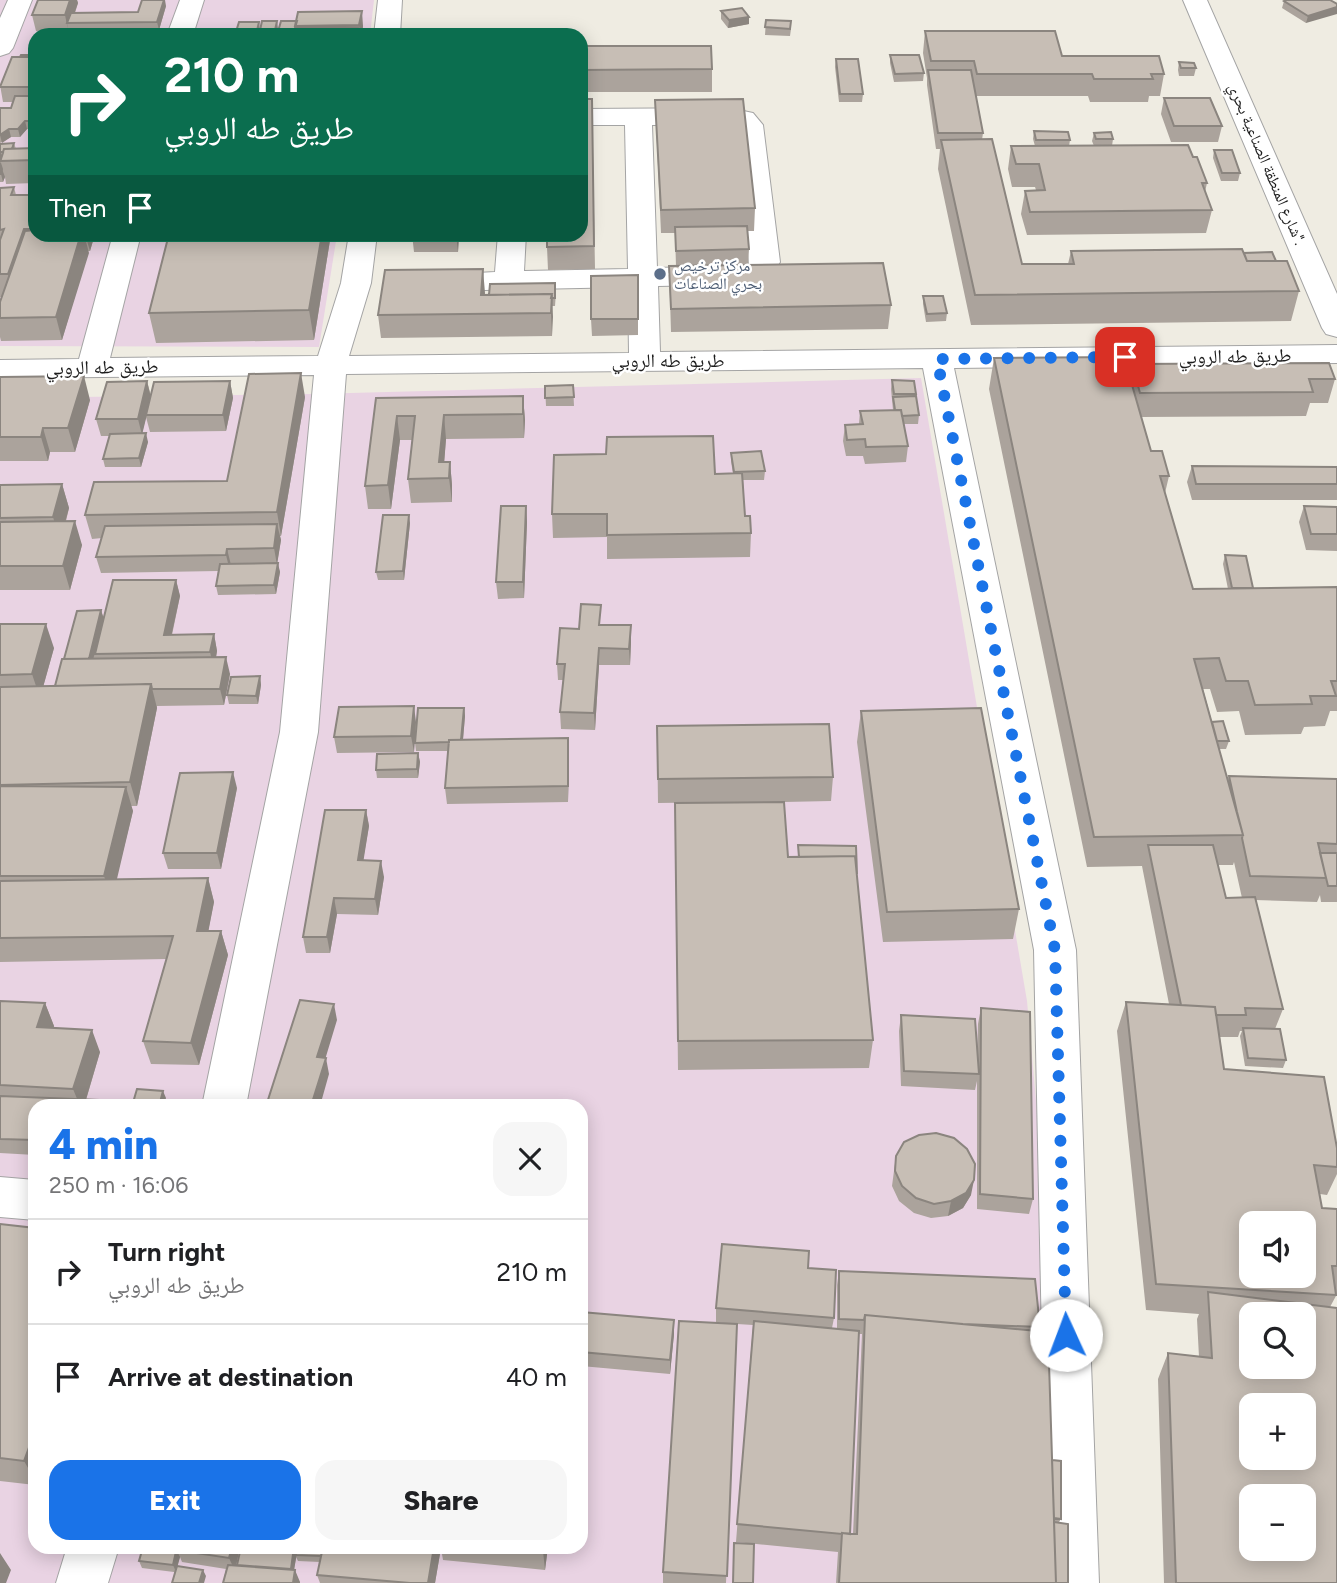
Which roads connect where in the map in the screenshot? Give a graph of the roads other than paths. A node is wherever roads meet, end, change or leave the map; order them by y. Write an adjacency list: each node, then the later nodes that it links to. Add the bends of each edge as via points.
1 (20, 0): 7 (street)
2 (192, 0): 5 (street)
3 (390, 0): 6 (street)
4 (1195, 0): 16 (street, شارع المنطقة الصناعية بحري".)
5 (182, 28)
6 (388, 28)
7 (8, 47)
8 (588, 117): 9 (street)
9 (638, 118): 13 (street); 13 (street, via 729,116 750,125 765,262 762,270 751,275)
10 (125, 242): 21 (street)
11 (366, 242): 15 (street)
12 (511, 242): 14 (street)
13 (644, 277): 14 (street); 19 (street)
14 (509, 281): 15 (street)
15 (384, 283): 20 (street)
16 (1337, 328)
17 (1337, 354): 18 (street, طريق طه الروبي)
18 (937, 359): 19 (street, طريق طه الروبي); 28 (street, via 1055,950)
19 (645, 360): 20 (street, طريق طه الروبي)
20 (331, 364): 21 (street, طريق طه الروبي); 23 (street, via 299,732)
21 (92, 368): 22 (street, طريق طه الروبي)
22 (0, 369)
23 (225, 1099)
24 (0, 1197): 25 (street)
25 (28, 1199)
26 (91, 1554): 27 (street)
27 (82, 1583)
28 (1073, 1583)

